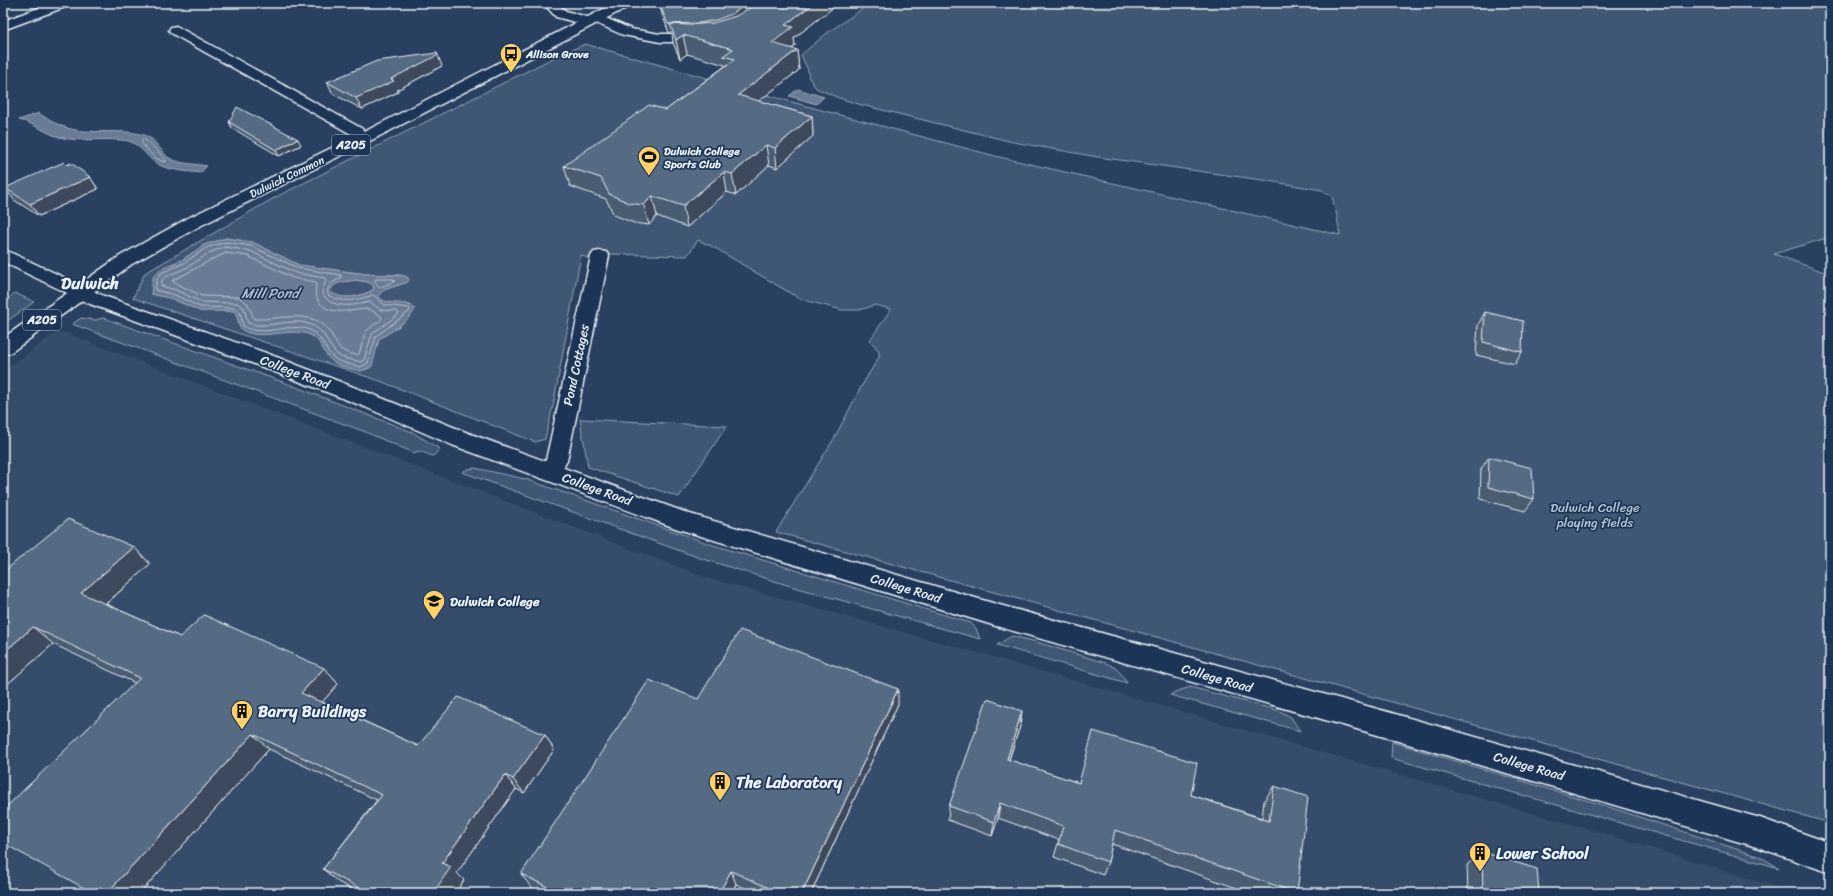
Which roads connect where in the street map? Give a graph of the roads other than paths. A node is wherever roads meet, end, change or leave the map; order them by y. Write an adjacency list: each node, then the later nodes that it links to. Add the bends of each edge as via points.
1 (64, 3): 5 (street)
2 (549, 3): 4 (street, via 561,14)
3 (624, 3): 4 (main road, Dulwich Common / A205)
4 (593, 20): 7 (street, via 628,32 660,38); 8 (main road, Dulwich Common / A205)
5 (3, 26)
6 (176, 30): 8 (street, via 356,131)
7 (712, 36)
8 (364, 138): 11 (main road, Dulwich Common / A205, via 194,222 126,260)
9 (3, 255): 11 (main road, College Road)
10 (600, 256): 13 (street, Pond Cottages, via 556,461)
11 (80, 292): 12 (main road, Dulwich Common / A205); 13 (main road, College Road, via 259,358)
12 (3, 348)
13 (549, 472): 14 (main road, College Road, via 686,522 794,555 1745,829)
14 (1827, 862)

